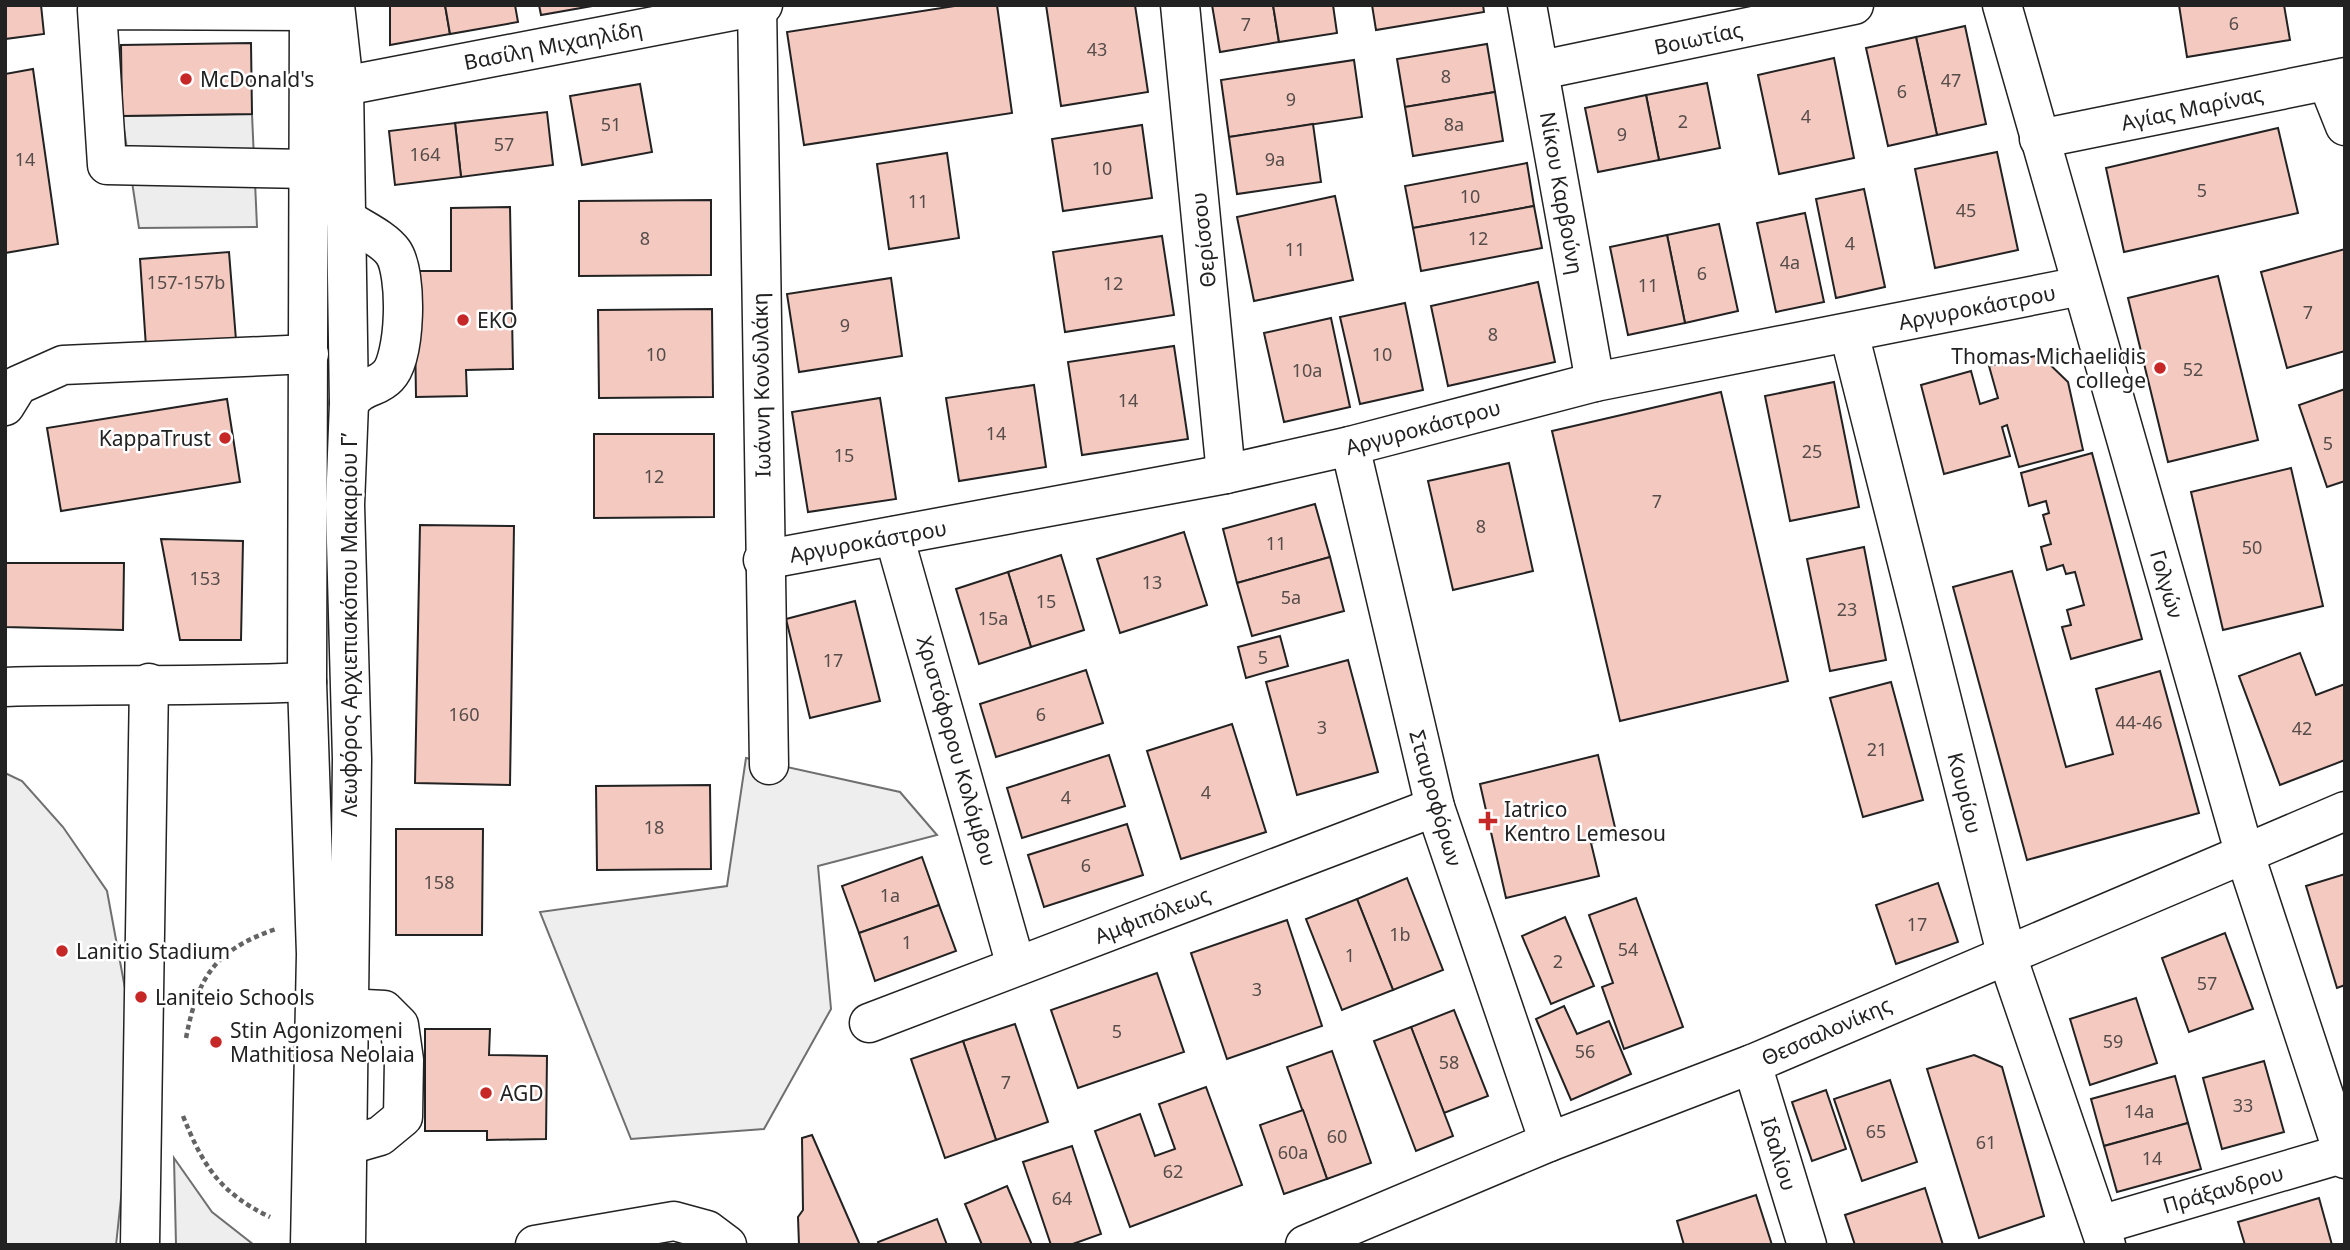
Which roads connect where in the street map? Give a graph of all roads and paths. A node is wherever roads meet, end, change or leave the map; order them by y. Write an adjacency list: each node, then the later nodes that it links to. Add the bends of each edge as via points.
1 (1180, 5): 22 (street, Θερίσσου)
2 (1527, 5): 8 (street, Νίκου Καρβούνη)
3 (1854, 5): 8 (street, Βοιωτίας)
4 (2002, 5): 12 (street, Γολγών)
5 (759, 6): 7 (street, Βασίλη Μιχαηλίδη); 24 (street, Ιωάννη Κονδυλάκη)
6 (318, 7): 10 (street, Λεωφόρος Αρχιεπισκόπου Μακαρίου Γ’); 13 (street, Λεωφόρος Αρχιεπισκόπου Μακαρίου Γ’); 13 (street, via 97,10 107,165)
7 (647, 16): 10 (street, Βασίλη Μιχαηλίδη)
8 (1541, 70): 18 (street, Νίκου Καρβούνη)
9 (2336, 79): 11 (street); 12 (street, Αγίας Μαρίνας)
10 (344, 86): 14 (street, Λεωφόρος Αρχιεπισκόπου Μακαρίου Γ’)
11 (2345, 126)
12 (2039, 139): 15 (street, Γολγών)
13 (308, 169): 17 (street, Λεωφόρος Αρχιεπισκόπου Μακαρίου Γ’)
14 (345, 218): 19 (street, Λεωφόρος Αρχιεπισκόπου Μακαρίου Γ’); 19 (street, via 395,255 402,321 397,363 387,378 358,390)
15 (2081, 286): 16 (street, Αργυροκάστρου); 32 (street, Γολγών)
16 (1849, 333): 18 (street, Αργυροκάστρου); 34 (street, Κουρίου)
17 (309, 354): 20 (street, via 63,365 18,385); 26 (street, Λεωφόρος Αρχιεπισκόπου Μακαρίου Γ’)
18 (1595, 382): 21 (street, Αργυροκάστρου)
19 (349, 403): 25 (street, Λεωφόρος Αρχιεπισκόπου Μακαρίου Γ’, via 345,505)
20 (5, 406)
21 (1350, 446): 22 (street, Αργυροκάστρου); 30 (street, Σταυροφόρων)
22 (1226, 474): 23 (street, Αργυροκάστρου)
23 (894, 536): 24 (street, Αργυροκάστρου); 35 (street, Χριστόφορου Κολόμβου)
24 (764, 560): 29 (street, Ιωάννη Κονδυλάκη)
25 (349, 680): 26 (street); 36 (street, Λεωφόρος Αρχιεπισκόπου Μακαρίου Γ’, via 352,760)
26 (307, 682): 27 (street, via 244,686); 47 (street, Λεωφόρος Αρχιεπισκόπου Μακαρίου Γ’, via 316,954)
27 (149, 683): 28 (street); 46 (street)
28 (5, 687)
29 (769, 765)
30 (1435, 807): 35 (street, Αμφιπόλεως); 41 (street, Σταυροφόρων)
31 (2345, 811): 32 (street, Θεσσαλονίκης)
32 (2245, 855): 34 (street, Θεσσαλονίκης); 43 (street, Γολγών)
33 (278, 928): 38 (path, via 243,940 221,956 192,1008)
34 (2006, 953): 39 (street, Θεσσαλονίκης); 45 (street, Κουρίου)
35 (1016, 966): 37 (street, Αμφιπόλεως)
36 (346, 1008): 42 (street, Λεωφόρος Αρχιεπισκόπου Μακαρίου Γ’); 42 (street, via 384,1010 399,1025 404,1060 403,1117 380,1136)
37 (869, 1023)
38 (184, 1045)
39 (1752, 1064): 41 (street, Θεσσαλονίκης); 52 (street, Ιδαλίου)
40 (182, 1102): 44 (path, via 201,1160 243,1204)
41 (1549, 1142): 51 (street, Θεσσαλονίκης)
42 (345, 1146): 48 (street, Λεωφόρος Αρχιεπισκόπου Μακαρίου Γ’)
43 (2344, 1155): 45 (street, Πράξανδρου)
44 (276, 1220)
45 (2103, 1235)
46 (139, 1245)
47 (310, 1245)
48 (346, 1245)
49 (535, 1245): 50 (street, via 674,1221 707,1230)
50 (727, 1245)
51 (1305, 1245)
52 (1807, 1245)

